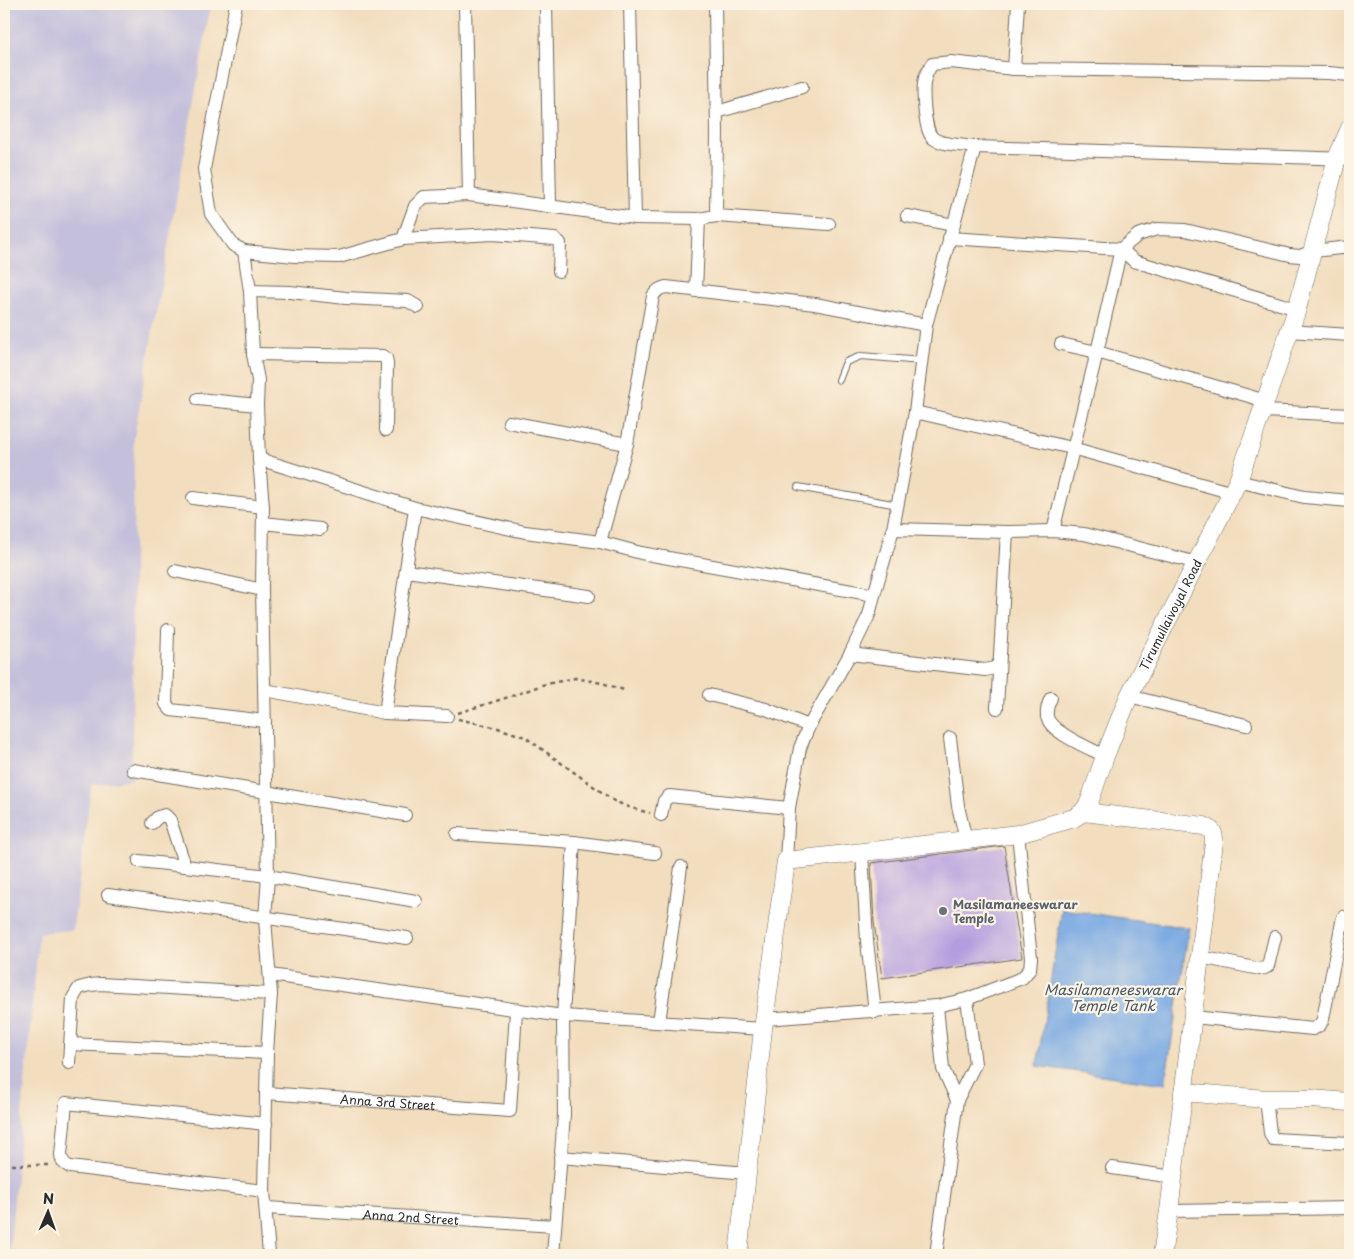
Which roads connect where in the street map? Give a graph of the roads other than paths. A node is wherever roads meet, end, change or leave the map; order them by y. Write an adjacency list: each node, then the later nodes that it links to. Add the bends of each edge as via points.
1 (236, 4): 26 (street, via 204,169 211,214 234,245)
2 (465, 4): 14 (street)
3 (546, 4): 15 (street)
4 (630, 4): 18 (street)
5 (715, 4): 10 (street)
6 (1018, 4): 7 (street)
7 (1014, 69): 8 (street); 12 (street, via 951,62 932,64 925,78 929,133 942,142)
8 (1350, 75)
9 (802, 87): 10 (street)
10 (717, 112): 16 (street)
11 (1350, 128): 13 (street, Tirumullaivoyal Road)
12 (975, 147): 13 (street); 21 (street)
13 (1344, 159): 27 (street, Tirumullaivoyal Road)
14 (469, 195): 15 (street); 23 (street, via 424,197 415,206)
15 (550, 205): 18 (street)
16 (716, 216): 19 (street); 20 (street)
17 (907, 216): 21 (street)
18 (635, 218): 19 (street)
19 (698, 219): 29 (street)
20 (829, 224)
21 (954, 225): 22 (street)
22 (949, 238): 25 (street); 33 (street)
23 (403, 239): 26 (street, via 339,257); 28 (street, via 493,234 555,238 560,243)
24 (1350, 248): 27 (street)
25 (1121, 249): 27 (street, via 1138,235 1157,229 1185,230 1290,255 1300,256); 32 (street, via 1134,261); 37 (street)
26 (244, 251): 30 (street)
27 (1313, 251): 32 (street, Tirumullaivoyal Road)
28 (559, 271)
29 (696, 291): 33 (street, via 815,304); 48 (street, via 666,287 653,296)
30 (250, 292): 31 (street, via 408,301); 38 (street)
31 (418, 307)
32 (1297, 309): 34 (street, Tirumullaivoyal Road)
33 (926, 325): 39 (street)
34 (1289, 331): 35 (street); 43 (street, Tirumullaivoyal Road)
35 (1350, 335)
36 (1061, 344): 37 (street)
37 (1097, 352): 43 (street); 49 (street)
38 (254, 354): 42 (street); 47 (street, via 383,356 387,364)
39 (922, 361): 40 (lane, via 861,356 846,362); 44 (street)
40 (839, 380)
41 (198, 399): 42 (street)
42 (257, 405): 50 (street)
43 (1264, 406): 45 (street); 52 (street, Tirumullaivoyal Road)
44 (915, 412): 49 (street); 55 (street)
45 (1350, 415)
46 (509, 422): 48 (street)
47 (386, 430)
48 (628, 444): 63 (street)
49 (1072, 448): 52 (street); 61 (street)
50 (259, 459): 56 (street); 57 (street)
51 (798, 487): 55 (lane)
52 (1235, 487): 54 (street); 64 (street, Tirumullaivoyal Road)
53 (193, 498): 56 (street)
54 (1350, 501)
55 (898, 505): 60 (street)
56 (263, 507): 58 (street)
57 (415, 508): 63 (street, via 525,532); 66 (street)
58 (263, 522): 59 (street); 67 (street)
59 (320, 529)
60 (893, 529): 62 (street); 69 (street)
61 (1053, 531): 62 (street); 64 (street, via 1084,534)
62 (1007, 532): 72 (street)
63 (600, 542): 69 (street, via 641,553)
64 (1198, 563): 75 (street, Tirumullaivoyal Road)
65 (175, 571): 67 (street)
66 (406, 571): 68 (street); 78 (street)
67 (262, 590): 73 (street)
68 (588, 596)
69 (874, 596): 71 (street, via 869,615)
70 (168, 630): 80 (street, via 167,707)
71 (850, 654): 72 (street, via 985,670); 82 (street)
72 (998, 664): 77 (street)
73 (264, 690): 78 (street); 80 (street)
74 (709, 695): 82 (street, via 766,710)
75 (1129, 696): 81 (street); 84 (street, Tirumullaivoyal Road)
76 (1051, 698): 84 (street, via 1048,719 1057,730)
77 (997, 708)
78 (385, 713): 79 (street)
79 (447, 716)
80 (265, 721): 86 (street)
81 (1246, 725)
82 (809, 726): 87 (street, via 800,748)
83 (950, 738): 94 (street, via 958,806)
84 (1105, 756): 88 (street, Tirumullaivoyal Road, via 1089,804)
85 (133, 770): 86 (street)
86 (268, 792): 89 (street); 102 (street)
87 (789, 808): 90 (street, via 669,796 664,801); 99 (street)
88 (1083, 812): 93 (street, via 1074,818); 109 (street, via 1204,826 1211,830 1214,842)
89 (405, 815)
90 (661, 815)
91 (152, 823): 100 (street, via 165,815 170,820)
92 (457, 834): 95 (street)
93 (1018, 834): 94 (street); 112 (street, via 1030,969 1022,978)
94 (966, 840): 97 (street)
95 (574, 842): 96 (street); 116 (street)
96 (655, 852)
97 (862, 852): 99 (street); 115 (street, via 867,941)
98 (139, 861): 100 (street)
99 (786, 861): 119 (street)
100 (185, 866): 102 (street)
101 (681, 867): 118 (street)
102 (268, 876): 104 (street); 106 (street)
103 (108, 895): 106 (street)
104 (416, 901)
105 (1343, 917): 117 (street, via 1320,1025 1313,1029)
106 (265, 919): 108 (street); 110 (street)
107 (1275, 936): 109 (street, via 1265,968)
108 (407, 938)
109 (1200, 957): 117 (street)
110 (270, 975): 111 (street); 114 (street)
111 (271, 994): 120 (street, via 91,985 79,988 73,998); 121 (street)
112 (967, 999): 113 (street); 126 (street, via 976,1064)
113 (937, 1006): 115 (street); 126 (street, via 943,1069)
114 (516, 1010): 116 (street); 124 (street, Anna 3rd Street, via 510,1111)
115 (876, 1012): 119 (street)
116 (563, 1016): 118 (street); 130 (street, via 564,1115)
117 (1193, 1017): 123 (street)
118 (659, 1022): 119 (street)
119 (764, 1024): 132 (street)
120 (70, 1044): 121 (street); 122 (street)
121 (267, 1053): 124 (street)
122 (69, 1062)
123 (1183, 1092): 125 (street); 133 (street)
124 (266, 1093): 128 (street)
125 (1266, 1099): 127 (street); 129 (street, via 1273,1139)
126 (957, 1100): 142 (street)
127 (1350, 1102)
128 (266, 1124): 134 (street); 134 (street, via 66,1103 61,1155 62,1161 70,1167)
129 (1350, 1142)
130 (560, 1157): 132 (street); 138 (street)
131 (1112, 1168): 133 (street)
132 (747, 1173): 141 (street)
133 (1173, 1176): 137 (street)
134 (264, 1191): 135 (street)
135 (267, 1208): 138 (street, Anna 2nd Street); 139 (street)
136 (1350, 1208): 137 (street)
137 (1169, 1211): 143 (street)
138 (555, 1226): 140 (street)
139 (269, 1255)
140 (553, 1255)
141 (741, 1255)
142 (936, 1255)
143 (1162, 1255)

